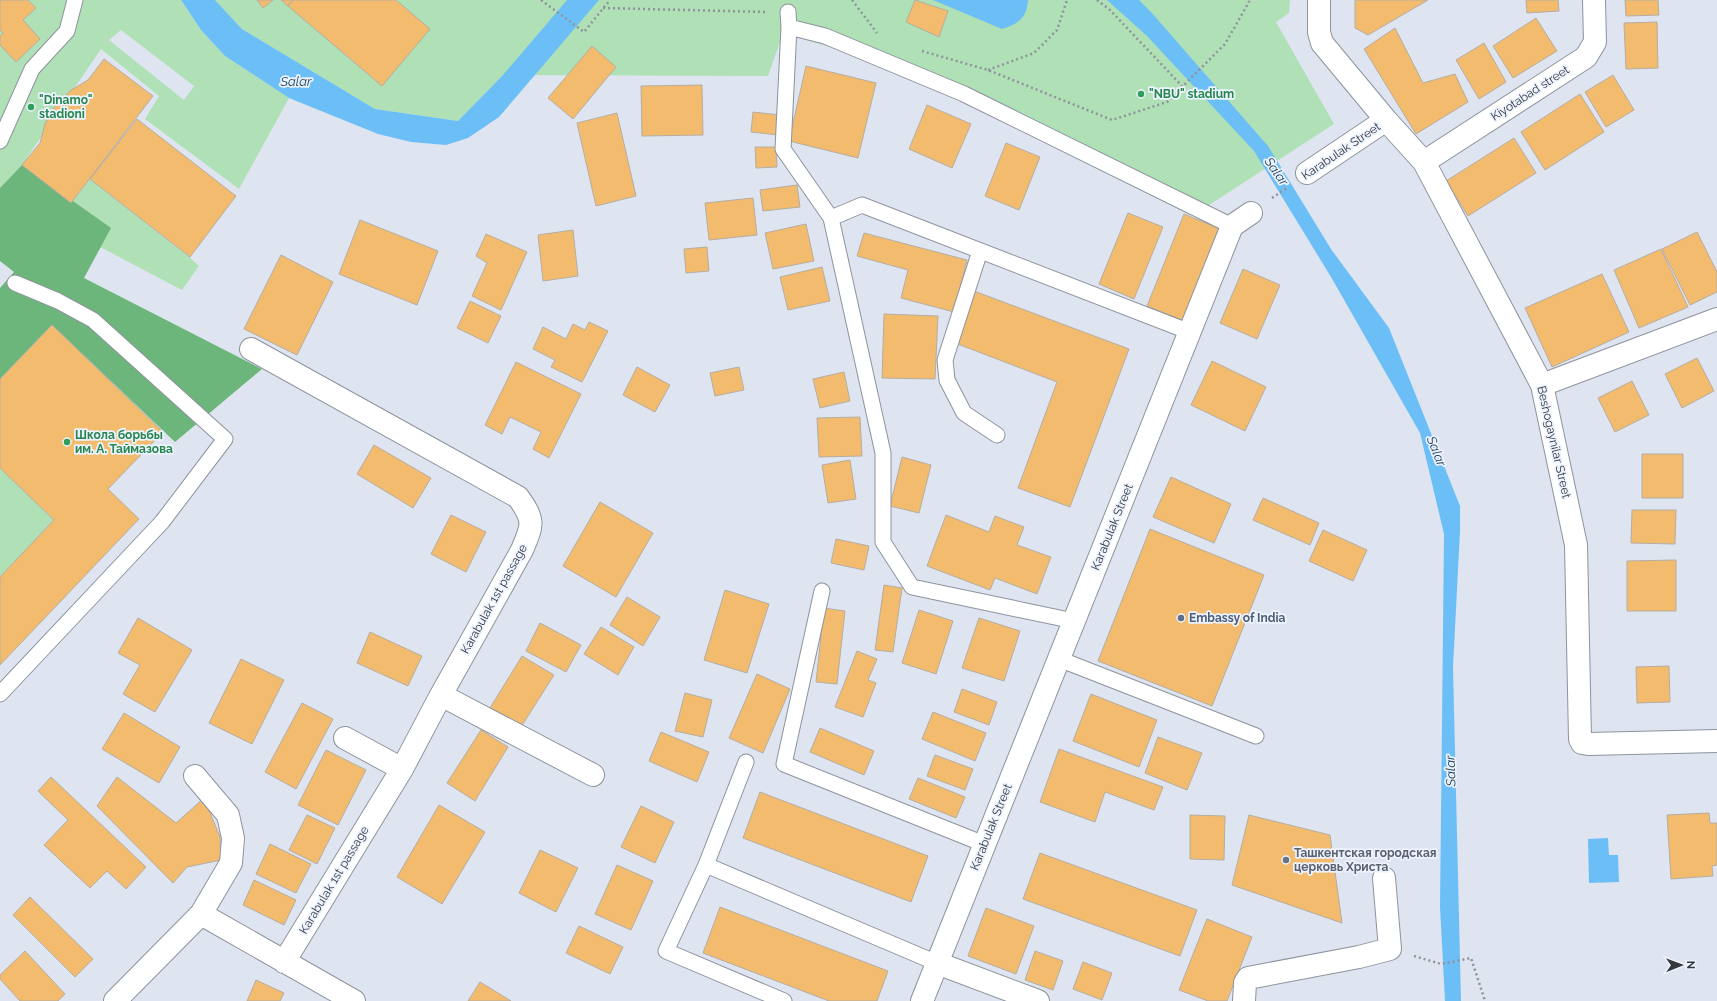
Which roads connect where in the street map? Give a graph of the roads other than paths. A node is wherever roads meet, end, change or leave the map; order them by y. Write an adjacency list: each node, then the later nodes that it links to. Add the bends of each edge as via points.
1 (75, 0): 5 (lane, via 67,31 32,69)
2 (1319, 0): 4 (street, Beshogaynilar Street, via 1319,32 1322,42)
3 (1594, 0): 6 (street, Kiyotаbad street, via 1595,42 1586,57)
4 (1386, 120): 6 (street, Beshogaynilar Street); 7 (street, Karabulak Street)
5 (0, 141)
6 (1424, 162): 16 (street, Beshogaynilar Street)
7 (1307, 174)
8 (1251, 213): 10 (street)
9 (831, 218): 10 (lane, via 783,149 788,20 964,94); 11 (lane, via 862,205); 19 (lane, via 883,453 883,542 912,587)
10 (1232, 226): 14 (street, Karabulak Street)
11 (980, 251): 14 (lane); 17 (lane, via 945,360 947,380 964,414)
12 (15, 284): 21 (lane, via 58,301 93,320 225,439 162,522)
13 (1717, 319): 16 (street)
14 (1190, 332): 19 (street, Karabulak Street)
15 (251, 349): 22 (street, Karabulak 1st passage, via 518,497 527,509 532,520 522,550)
16 (1542, 385): 25 (street, Beshogaynilar Street, via 1576,545 1580,739 1582,743 1588,744)
17 (997, 435)
18 (822, 591): 30 (lane, via 784,764)
19 (1074, 621): 20 (street, Karabulak Street)
20 (1059, 659): 23 (lane); 30 (street, Karabulak Street)
21 (0, 694)
22 (441, 695): 27 (street, Karabulak 1st passage); 28 (street)
23 (1256, 736)
24 (345, 738): 27 (street)
25 (1717, 741)
26 (746, 762): 31 (lane)
27 (402, 769): 34 (street, Karabulak 1st passage)
28 (593, 775)
29 (195, 776): 33 (street, via 228,815 233,838 231,863)
30 (984, 844): 35 (street, Karabulak Street)
31 (706, 865): 35 (lane); 38 (lane, via 666,951)
32 (1384, 878): 41 (street, via 1390,949 1248,978 1245,983)
33 (201, 914): 34 (street); 36 (street)
34 (284, 962): 37 (street)
35 (937, 963): 39 (street, Karabulak Street); 40 (street)
36 (115, 1001)
37 (354, 1001)
38 (784, 1001)
39 (922, 1001)
40 (1038, 1001)
41 (1244, 1001)

